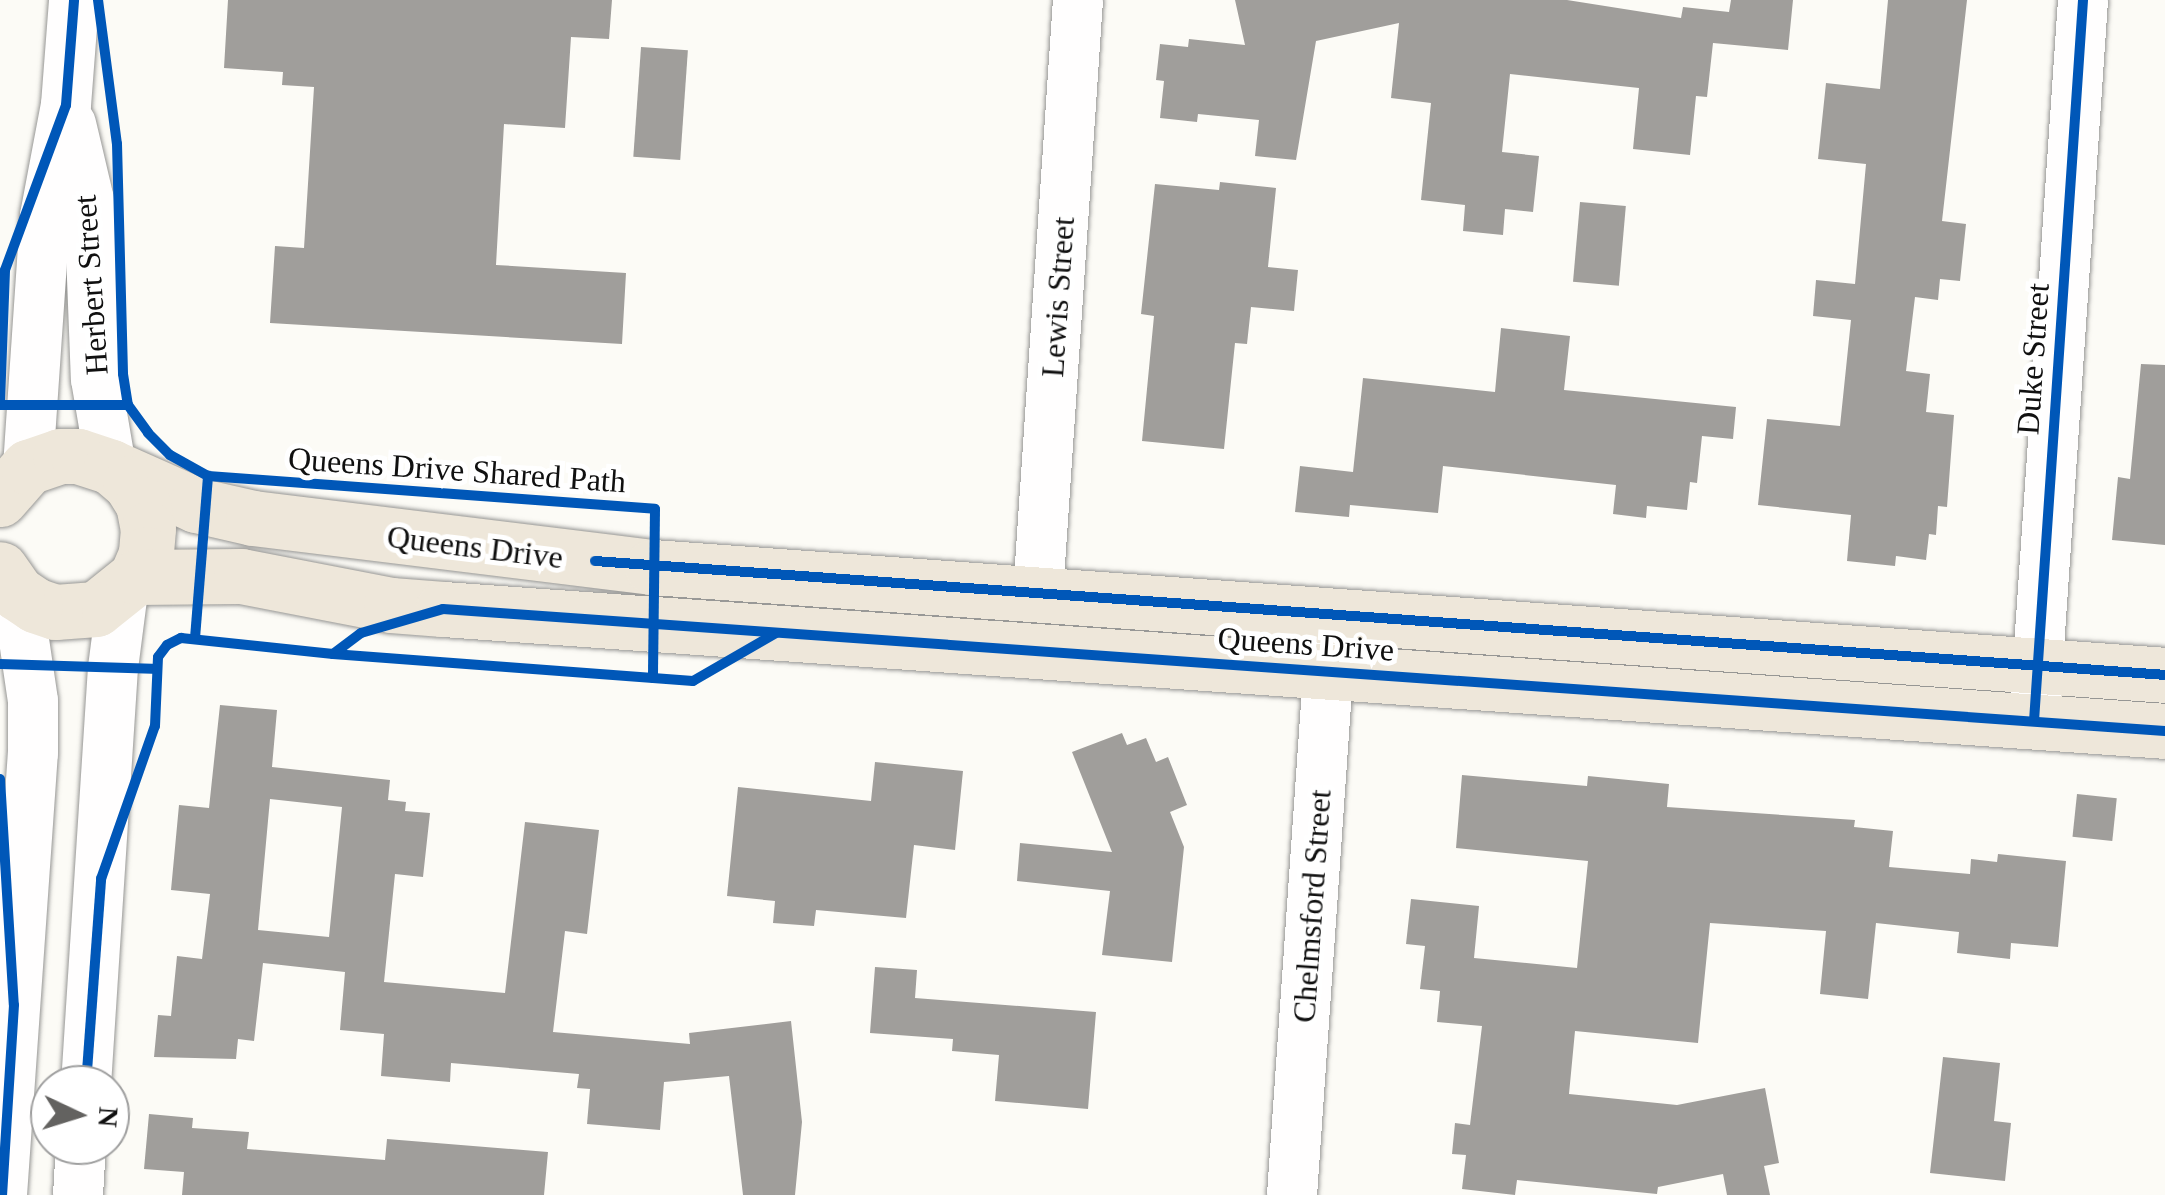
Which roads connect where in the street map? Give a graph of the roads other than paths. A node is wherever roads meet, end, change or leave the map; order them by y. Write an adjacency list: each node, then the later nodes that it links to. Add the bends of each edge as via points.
1 (74, 0): 4 (street, Herbert Street)
2 (1078, 0): 9 (street, Lewis Street)
3 (2083, 0): 11 (street, Duke Street)
4 (66, 105): 5 (street, Herbert Street, via 89,200 96,379); 6 (street, Herbert Street)
5 (111, 466): 6 (main road, Herbert Street, via 78,456 43,460); 8 (main road, via 143,504 146,554); 9 (main road, Queens Drive, via 205,508 334,530 652,567)
6 (8, 486)
7 (5, 578): 8 (main road, via 45,608 76,612 96,609); 18 (street, via 33,702)
8 (130, 584): 12 (main road, Queens Drive, via 242,576 443,610); 16 (street, via 112,681)
9 (1038, 594): 10 (main road, Queens Drive)
10 (1332, 616): 11 (main road, Queens Drive); 12 (street, Chelmsford Street)
11 (2037, 666): 13 (main road, Queens Drive); 14 (street, Duke Street)
12 (1328, 671): 14 (main road, Queens Drive); 20 (street, Chelmsford Street)
13 (2165, 675)
14 (2034, 721): 15 (main road, Queens Drive)
15 (2165, 730)
16 (87, 1065)
17 (80, 1165): 19 (street)
18 (2, 1195)
19 (78, 1195)
20 (1292, 1195)

